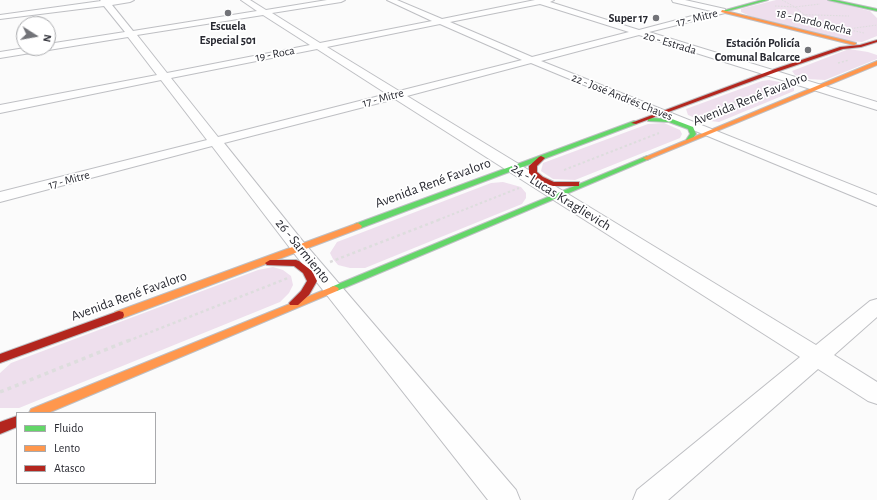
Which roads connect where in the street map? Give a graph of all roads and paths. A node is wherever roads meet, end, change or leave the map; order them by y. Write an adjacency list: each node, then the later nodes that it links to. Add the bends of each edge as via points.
1 (130, 0): 10 (street)
2 (245, 0): 17 (street, 24 - Lucas Kraglievich)
3 (341, 0): 17 (street)
4 (391, 0): 22 (street, 22 - José Andrés Chaves)
5 (550, 0): 9 (street, 19 - Roca)
6 (676, 0): 16 (street, 18 - Dardo Rocha)
7 (782, 0): 14 (path)
8 (850, 0): 13 (main road)
9 (536, 1): 22 (street, 19 - Roca); 26 (street, 20 - Estrada)
10 (105, 2): 21 (street); 27 (street, 26 - Sarmiento)
11 (827, 2): 14 (path, via 816,6); 15 (main road)
12 (768, 3): 14 (path); 16 (main road, 17 - Mitre)
13 (877, 6)
14 (795, 7): 19 (path)
15 (877, 10)
16 (722, 11): 26 (street, 17 - Mitre); 31 (main road, 18 - Dardo Rocha)
17 (265, 12): 27 (street); 30 (street, 24 - Lucas Kraglievich)
18 (780, 14): 19 (path)
19 (804, 14): 20 (path); 23 (path)
20 (851, 16)
21 (0, 18)
22 (442, 21): 30 (street, 19 - Roca); 36 (street, 22 - José Andrés Chaves)
23 (816, 24)
24 (877, 25): 25 (path)
25 (846, 29)
26 (638, 32): 36 (street, 17 - Mitre); 40 (street, 20 - Estrada)
27 (131, 34): 29 (street); 41 (street, 26 - Sarmiento)
28 (877, 41): 31 (main road, Avenida René Favaloro)
29 (56, 46)
30 (318, 46): 41 (street, 19 - Roca); 45 (street, 24 - Lucas Kraglievich)
31 (861, 46): 32 (main road, Avenida René Favaloro); 33 (main road, 18 - Dardo Rocha)
32 (842, 48): 33 (main road); 39 (main road, Avenida René Favaloro)
33 (875, 51): 38 (path)
34 (16, 52): 35 (street)
35 (0, 55)
36 (531, 60): 45 (street, 17 - Mitre); 48 (street, 22 - José Andrés Chaves)
37 (877, 62): 43 (main road, Avenida René Favaloro)
38 (836, 64)
39 (786, 68): 40 (main road, Avenida René Favaloro); 43 (main road, via 795,78)
40 (769, 73): 42 (street, 20 - Estrada); 48 (main road, Avenida René Favaloro)
41 (164, 77): 47 (street, 19 - Roca); 53 (street, 26 - Sarmiento)
42 (790, 80): 44 (street, 20 - Estrada); 50 (path)
43 (830, 82): 44 (main road, Avenida René Favaloro)
44 (816, 87): 46 (street, 20 - Estrada); 51 (main road, Avenida René Favaloro)
45 (397, 95): 53 (street, 17 - Mitre); 55 (street, 24 - Lucas Kraglievich)
46 (877, 106)
47 (0, 108)
48 (662, 113): 49 (main road, Avenida René Favaloro); 50 (street, 22 - José Andrés Chaves)
49 (643, 120): 50 (main road); 54 (main road, Avenida René Favaloro)
50 (684, 123): 51 (street, 22 - José Andrés Chaves); 52 (main road, via 691,128 693,134); 56 (path)
51 (708, 132): 52 (main road, Avenida René Favaloro); 60 (street, 22 - José Andrés Chaves)
52 (689, 140): 57 (main road, Avenida René Favaloro)
53 (216, 142): 59 (street, 17 - Mitre); 61 (street, 26 - Sarmiento)
54 (541, 158): 55 (main road, Avenida René Favaloro); 56 (main road, via 533,166 533,173)
55 (514, 168): 56 (street, 24 - Lucas Kraglievich); 61 (main road, Avenida René Favaloro)
56 (538, 180): 57 (main road, via 552,184); 58 (street, 24 - Lucas Kraglievich); 63 (path)
57 (583, 184): 58 (main road, Avenida René Favaloro)
58 (558, 195): 64 (main road, Avenida René Favaloro); 68 (street, 24 - Lucas Kraglievich)
59 (0, 198)
60 (877, 201)
61 (299, 248): 62 (main road, Avenida René Favaloro); 63 (street, 26 - Sarmiento)
62 (256, 264): 63 (main road, via 296,263); 67 (main road, Avenida René Favaloro)
63 (312, 269): 64 (street, 26 - Sarmiento); 66 (main road, via 312,281 305,293); 71 (path)
64 (334, 288): 66 (main road, Avenida René Favaloro); 78 (street, 26 - Sarmiento)
65 (877, 306): 68 (street)
66 (288, 307): 73 (main road, Avenida René Favaloro)
67 (16, 353): 69 (main road, Avenida René Favaloro); 70 (main road)
68 (817, 356): 72 (street, 24 - Lucas Kraglievich); 79 (street)
69 (0, 359)
70 (0, 364)
71 (0, 392)
72 (877, 394)
73 (37, 412)
74 (16, 421): 76 (main road)
75 (16, 421): 77 (main road)
76 (0, 422)
77 (0, 428)
78 (506, 500)
79 (647, 500)

